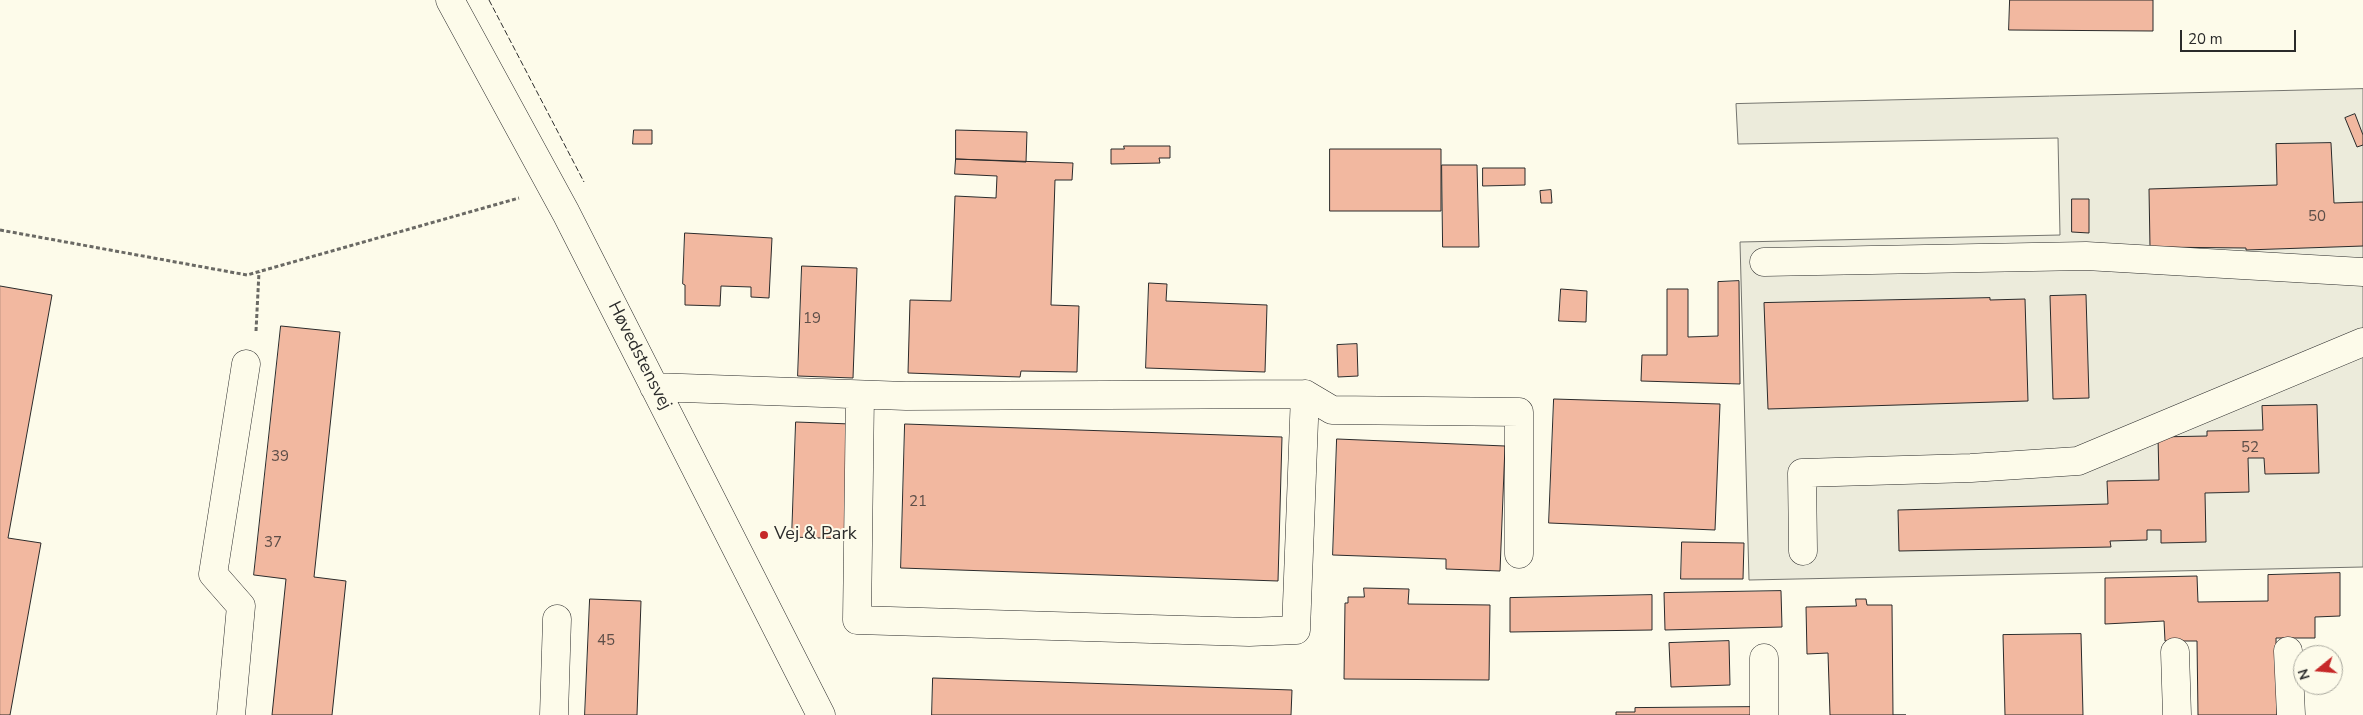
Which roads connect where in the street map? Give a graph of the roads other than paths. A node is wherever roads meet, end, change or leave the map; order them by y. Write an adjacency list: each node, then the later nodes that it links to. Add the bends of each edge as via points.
1 (450, 0): 6 (street, Høvedstensvej, via 553,188)
2 (1764, 262): 3 (street, via 2086,256)
3 (2363, 272)
4 (2363, 342): 9 (street, via 2078,461 1802,473)
5 (246, 364): 15 (street, via 213,574 240,606)
6 (654, 387): 7 (street); 17 (street, Høvedstensvej)
7 (860, 394): 8 (street); 8 (street, via 857,620 1249,632 1296,630)
8 (1305, 394): 10 (street, via 1332,410 1519,412)
9 (1803, 551)
10 (1520, 554)
11 (557, 619): 16 (street)
12 (2288, 651): 20 (street)
13 (2175, 652): 19 (street)
14 (1764, 658): 18 (street)
15 (231, 715)
16 (554, 715)
17 (821, 715)
18 (1764, 715)
19 (2177, 715)
20 (2290, 715)

